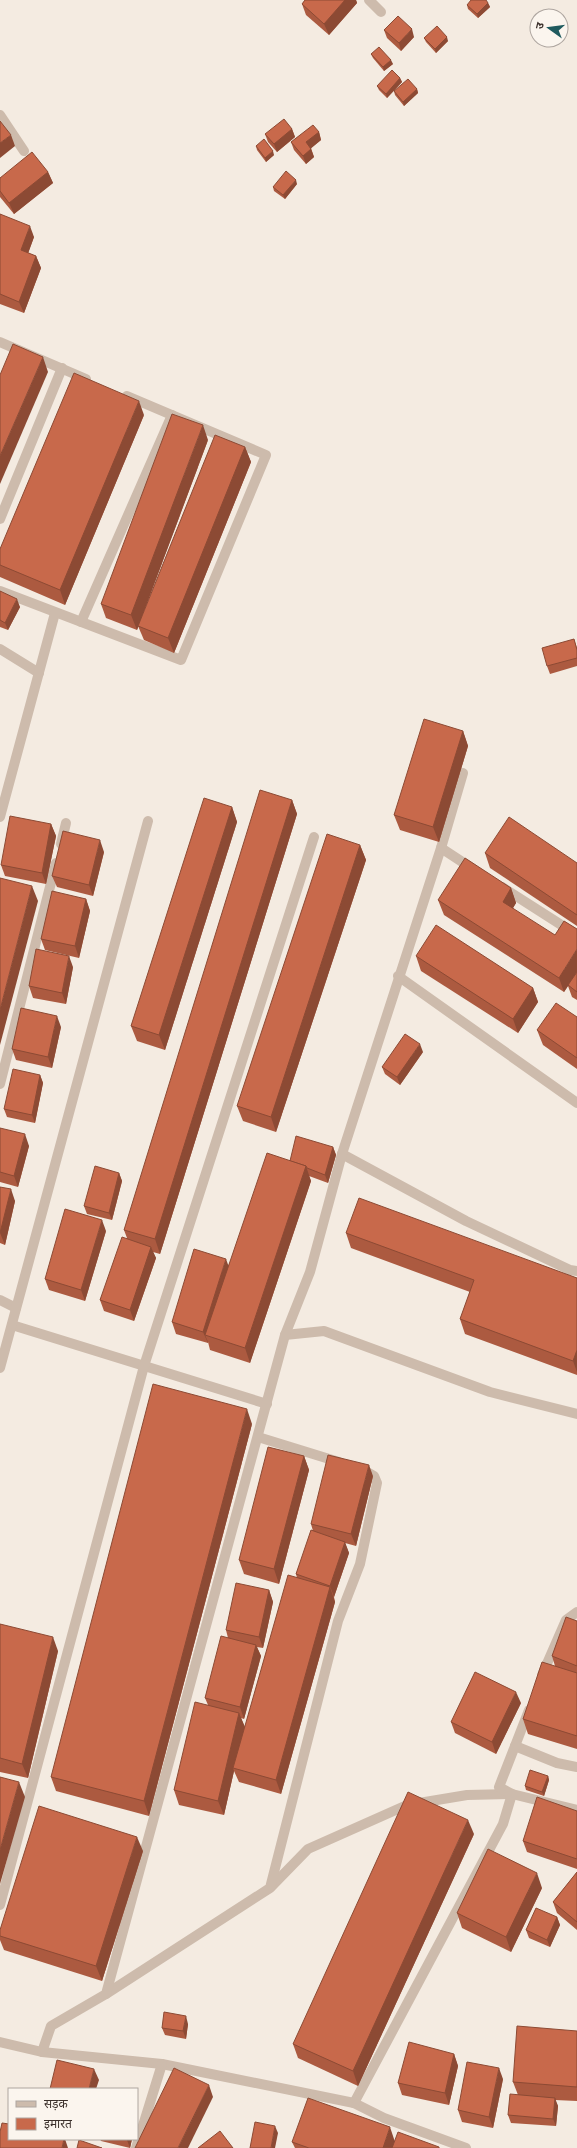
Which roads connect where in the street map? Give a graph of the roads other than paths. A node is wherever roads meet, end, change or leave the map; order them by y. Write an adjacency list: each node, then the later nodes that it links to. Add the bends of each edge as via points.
1 (369, 0): 2 (street)
2 (381, 12)
3 (0, 115): 4 (street)
4 (24, 151)
5 (0, 342): 6 (street)
6 (62, 368): 7 (street); 10 (street)
7 (98, 384)
8 (120, 393): 9 (street)
9 (172, 415): 13 (street); 13 (street, via 266,455 181,660)
10 (0, 519)
11 (0, 591): 12 (street)
12 (55, 613): 13 (street); 15 (street)
13 (80, 622)
14 (0, 649): 15 (street)
15 (39, 673): 17 (street)
16 (463, 773): 21 (street)
17 (0, 817)
18 (148, 821): 31 (street)
19 (66, 823): 26 (street)
20 (314, 837): 34 (street)
21 (441, 848): 22 (street); 25 (street)
22 (480, 873)
23 (493, 881): 24 (street)
24 (577, 935)
25 (398, 976): 27 (street); 28 (street)
26 (0, 1084)
27 (577, 1103)
28 (342, 1154): 29 (street, via 466,1221); 33 (street, via 310,1272)
29 (577, 1271)
30 (0, 1300): 31 (street)
31 (16, 1308): 32 (street)
32 (12, 1325): 34 (street); 35 (street)
33 (285, 1335): 36 (street); 37 (street, via 324,1331 490,1392)
34 (144, 1366): 36 (street); 47 (street)
35 (0, 1368)
36 (267, 1404): 38 (street)
37 (577, 1414)
38 (258, 1437): 46 (street, via 351,1466 374,1476 377,1483 360,1564 338,1621); 48 (street)
39 (577, 1612): 40 (street, via 566,1620)
40 (539, 1682)
41 (534, 1697): 42 (street)
42 (515, 1746): 43 (street, via 557,1763); 44 (street, via 499,1787)
43 (577, 1767)
44 (512, 1794): 45 (street); 46 (street, via 467,1794 407,1805 308,1849); 52 (street, via 502,1824)
45 (576, 1807)
46 (270, 1888): 48 (street)
47 (0, 1906)
48 (106, 1994): 50 (street, via 51,2026)
49 (0, 2042): 50 (street)
50 (42, 2052): 51 (street)
51 (162, 2064): 52 (street); 53 (street)
52 (354, 2103): 54 (street, via 384,2118)
53 (136, 2148)
54 (466, 2148)

